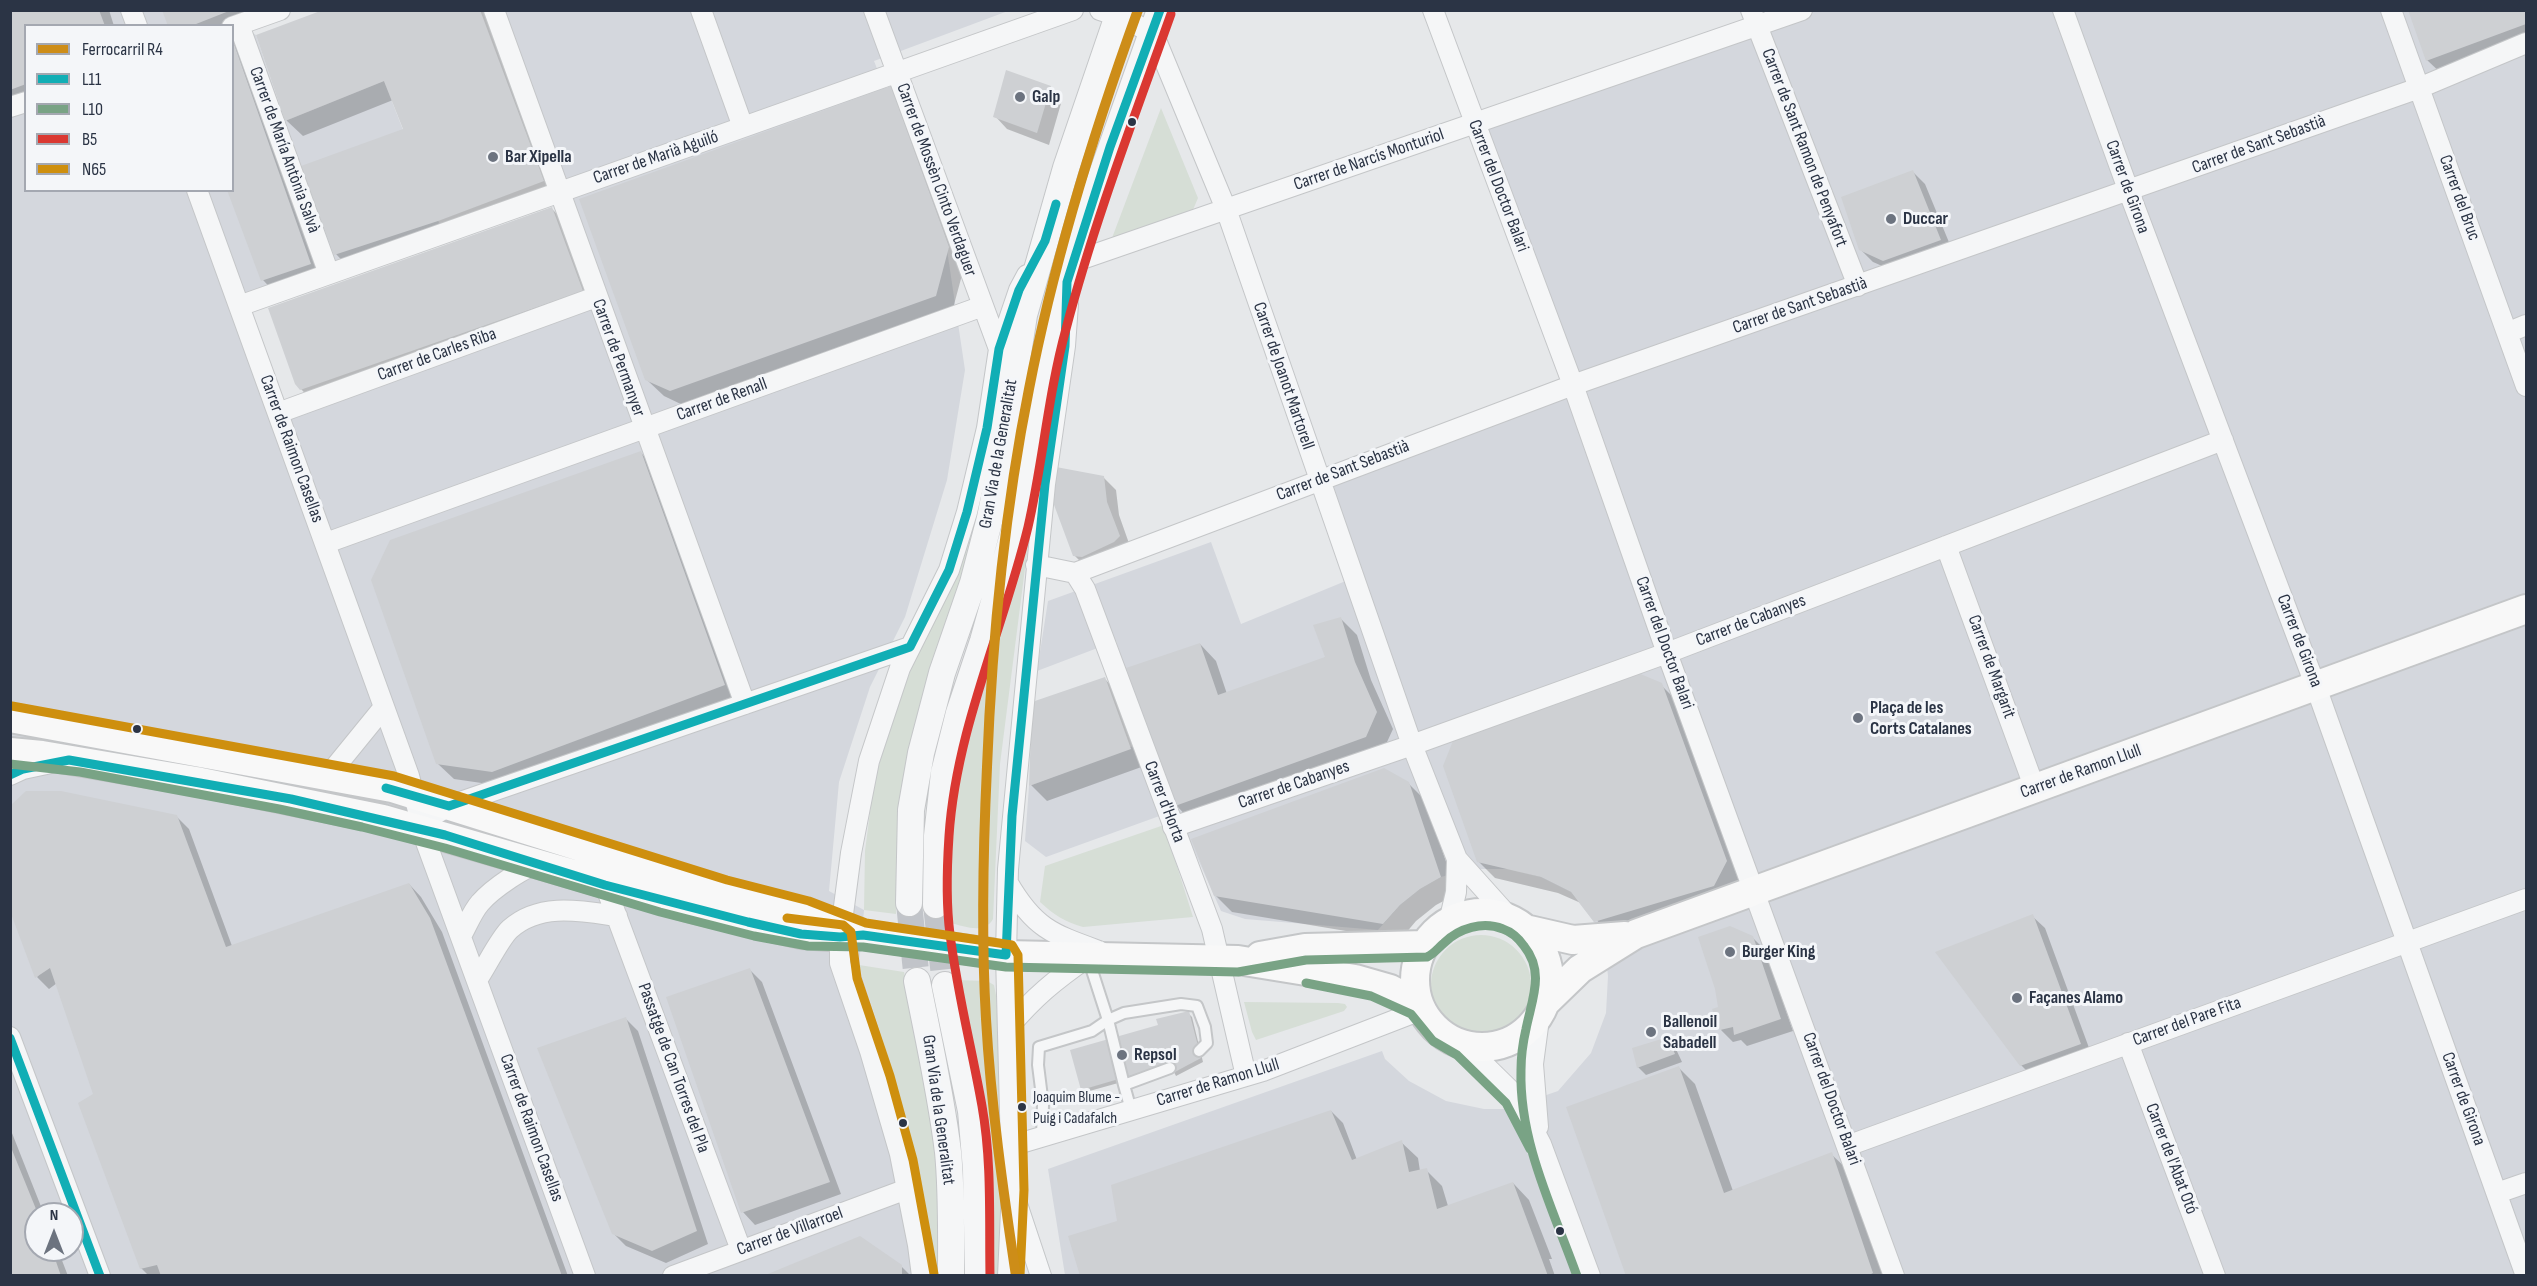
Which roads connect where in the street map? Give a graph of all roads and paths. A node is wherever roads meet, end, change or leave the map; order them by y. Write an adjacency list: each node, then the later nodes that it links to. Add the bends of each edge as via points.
1 (280, 10): 13 (street)
2 (494, 10): 21 (street, Carrer de Permanyer)
3 (701, 10): 18 (street)
4 (874, 10): 15 (street, Carrer de Mossèn Cinto Verdaguer)
5 (1073, 10): 15 (street, Carrer de Marià Aguiló)
6 (1433, 10): 17 (street, Carrer del Doctor Balari)
7 (1802, 10): 11 (street, Carrer de Narcís Monturiol)
8 (2063, 10): 20 (street, Carrer de Girona)
9 (2391, 10): 16 (street, Carrer del Bruc)
10 (1113, 12): 12 (street); 23 (street, Gran Via de la Generalitat)
11 (1754, 18): 17 (street, Carrer de Narcís Monturiol); 26 (street, Carrer de Sant Ramon de Penyafort)
12 (1156, 22): 22 (street, Carrer de Joanot Martorell); 24 (street, Gran Via de la Generalitat)
13 (236, 26): 25 (street, Carrer de María Antònia Salvà)
14 (2526, 44): 16 (street, Carrer de Sant Sebastià)
15 (897, 73): 18 (street, Carrer de Marià Aguiló); 29 (street, Carrer de Mossèn Cinto Verdaguer)
16 (2419, 88): 20 (street, Carrer de Sant Sebastià); 31 (street, Carrer del Bruc)
17 (1474, 123): 22 (street, Carrer de Narcís Monturiol); 33 (street, Carrer del Doctor Balari)
18 (743, 127): 21 (street, Carrer de Marià Aguiló)
19 (198, 192): 28 (street, Carrer de Raimon Casellas)
20 (2129, 192): 26 (street, Carrer de Sant Sebastià); 37 (street, Carrer de Girona)
21 (558, 193): 25 (street, Carrer de Marià Aguiló); 27 (street, Carrer de Permanyer)
22 (1226, 209): 24 (street, Carrer de Narcís Monturiol); 38 (street, Carrer de Joanot Martorell)
23 (1046, 241): 32 (street, via 1019,290); 67 (street, Gran Via de la Generalitat, via 1023,315 990,518 921,753 911,810)
24 (1070, 272): 41 (street, via 1065,346); 68 (street, Gran Via de la Generalitat, via 1042,378 1016,524 949,752 937,836)
25 (328, 274): 28 (street, Carrer de Marià Aguiló)
26 (1858, 286): 33 (street, Carrer de Sant Sebastià)
27 (596, 297): 35 (street, Carrer de Carles Riba); 36 (street, Carrer de Permanyer)
28 (239, 306): 35 (street, Carrer de Raimon Casellas)
29 (983, 306): 32 (street, Carrer de Mossèn Cinto Verdaguer); 36 (street, Carrer de Renall)
30 (2526, 325): 31 (street)
31 (2507, 333): 34 (street, Carrer del Bruc)
32 (999, 349): 44 (street, via 987,428 967,512 949,570)
33 (1573, 385): 38 (street, Carrer de Sant Sebastià); 45 (street, Carrer del Doctor Balari)
34 (2526, 386)
35 (278, 413): 39 (street, Carrer de Raimon Casellas)
36 (644, 429): 39 (street, Carrer de Renall); 47 (street, Carrer de Permanyer)
37 (2223, 440): 40 (street, Carrer de Cabanyes); 46 (street, Carrer de Girona)
38 (1319, 480): 42 (street, Carrer de Sant Sebastià); 50 (street, Carrer de Joanot Martorell)
39 (326, 543): 48 (street, Carrer de Raimon Casellas)
40 (1946, 546): 45 (street, Carrer de Cabanyes); 55 (street, Carrer de Margarit)
41 (1036, 566): 42 (street); 63 (street)
42 (1080, 581): 58 (street, Carrer d'Horta)
43 (2526, 609): 46 (main road, Carrer de Ramon Llull)
44 (910, 647): 47 (street); 72 (street, via 869,761 851,853)
45 (1667, 653): 50 (street, Carrer de Cabanyes); 65 (street, Carrer del Doctor Balari)
46 (2316, 687): 55 (main road, Carrer de Ramon Llull); 75 (street, Carrer de Girona)
47 (745, 704): 57 (street)
48 (384, 707): 54 (street); 56 (street, Carrer de Raimon Casellas)
49 (10, 718): 54 (main road)
50 (1412, 745): 58 (street, Carrer de Cabanyes); 60 (street, Carrer de Joanot Martorell)
51 (10, 752): 52 (main road)
52 (69, 760): 53 (street); 59 (main road, via 291,799)
53 (10, 775)
54 (327, 777): 56 (main road)
55 (2035, 789): 65 (main road, Carrer de Ramon Llull)
56 (415, 794): 57 (main road); 59 (street, Carrer de Raimon Casellas)
57 (449, 806): 59 (street); 62 (main road)
58 (1173, 827): 80 (street, Carrer d'Horta)
59 (421, 829): 61 (main road); 74 (street, Carrer de Raimon Casellas)
60 (1456, 859): 70 (street, Carrer de Joanot Martorell); 71 (street, Carrer de Joanot Martorell)
61 (536, 864): 62 (street, via 570,861 640,876); 64 (main road); 74 (street, via 480,903)
62 (685, 880): 72 (main road)
63 (1008, 882): 77 (street); 79 (street, via 1032,918 1052,933)
64 (606, 885): 69 (street, Passatge de Can Torres del Pla); 72 (main road, via 790,932)
65 (1755, 891): 73 (main road, Carrer de Ramon Llull); 99 (street, Carrer del Doctor Balari)
66 (2526, 899): 75 (street, Carrer del Pare Fita)
67 (909, 903)
68 (936, 905)
69 (617, 916): 81 (street, via 576,910 541,911 510,929); 104 (street, Passatge de Can Torres del Pla)
70 (1449, 922): 71 (main road, via 1470,914 1489,914); 76 (main road)
71 (1517, 923): 73 (main road, via 1573,940); 85 (main road, via 1544,952 1547,966)
72 (848, 932): 77 (main road); 101 (street, via 840,963 870,1051)
73 (1636, 934): 85 (main road, via 1580,969)
74 (461, 936): 81 (street, Carrer de Raimon Casellas)
75 (2407, 941): 89 (street, Carrer del Pare Fita); 103 (street, Carrer de Girona)
76 (1425, 945): 80 (main road, via 1305,948); 84 (main road, via 1416,971)
77 (1006, 955): 78 (main road); 87 (street)
78 (1088, 957): 79 (main road); 86 (lane); 87 (street, via 1051,982)
79 (1118, 958): 80 (main road)
80 (1228, 960): 84 (main road, via 1365,981 1390,989); 93 (street, Carrer d'Horta)
81 (477, 980): 106 (street, Carrer de Raimon Casellas)
82 (917, 981): 109 (street, Gran Via de la Generalitat, via 948,1153)
83 (945, 985): 110 (street, Gran Via de la Generalitat, via 971,1110)
84 (1420, 1007): 90 (main road, via 1441,1032); 93 (street, Carrer de Ramon Llull)
85 (1543, 1010): 90 (main road, via 1524,1032 1503,1043); 97 (street, via 1534,1045 1533,1087)
86 (1108, 1020): 91 (lane, via 1151,1008 1197,1006 1207,1043); 94 (lane); 96 (lane, via 1092,1031 1039,1047)
87 (1008, 1028): 98 (street)
88 (10, 1037): 105 (street)
89 (2128, 1043): 99 (street, Carrer del Pare Fita); 115 (street, Carrer de l'Abat Otó)
90 (1464, 1045): 97 (street, via 1516,1096)
91 (1199, 1051)
92 (1170, 1068): 94 (lane)
93 (1246, 1076): 95 (street, Carrer de Ramon Llull)
94 (1124, 1085): 95 (lane)
95 (1131, 1110): 96 (street, Carrer de Ramon Llull)
96 (1042, 1137): 98 (street, Carrer de Ramon Llull)
97 (1541, 1144): 113 (street)
98 (1011, 1146): 102 (street)
99 (1847, 1146): 114 (street, Carrer del Doctor Balari)
100 (2526, 1183): 103 (street)
101 (907, 1189): 104 (street, Carrer de Villarroel); 108 (street)
102 (1012, 1190): 111 (street); 112 (street)
103 (2497, 1193): 116 (street, Carrer de Girona)
104 (741, 1250): 107 (street, Carrer de Villarroel)
105 (100, 1275)
106 (585, 1275)
107 (673, 1275)
108 (922, 1275)
109 (951, 1275)
110 (978, 1275)
111 (1008, 1275)
112 (1041, 1275)
113 (1590, 1275)
114 (1894, 1275)
115 (2215, 1275)
116 (2526, 1275)

